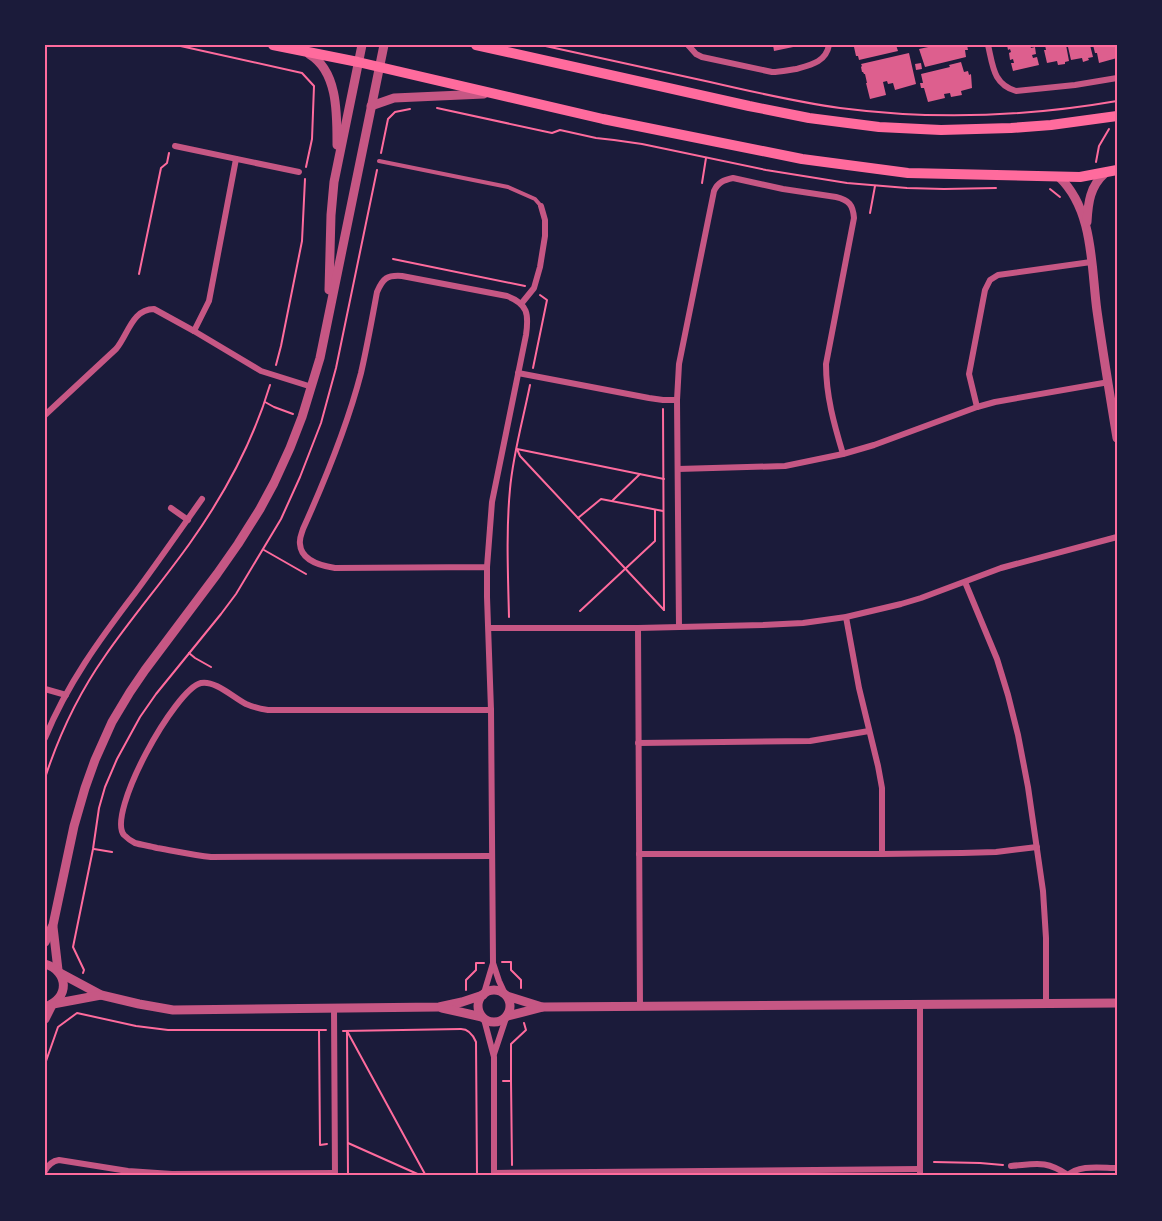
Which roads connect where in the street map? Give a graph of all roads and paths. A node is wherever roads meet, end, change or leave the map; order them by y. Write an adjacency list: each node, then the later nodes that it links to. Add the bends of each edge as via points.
1 (176, 45): 27 (path, via 302,73 314,86 312,139)
2 (273, 45): 10 (main road)
3 (362, 45): 11 (street)
4 (384, 45): 12 (street)
5 (476, 45): 20 (main road, via 749,106 879,127 1011,128)
6 (541, 45): 16 (path, via 840,108 968,116)
7 (688, 45): 8 (street, via 702,57 772,72 816,63)
8 (829, 45)
9 (988, 45): 13 (street, via 999,81 1016,91)
10 (298, 50): 11 (main road); 25 (street, via 319,60 328,74 337,118)
11 (358, 62): 12 (main road); 25 (street)
12 (379, 68): 14 (main road); 17 (street)
13 (1117, 78)
14 (495, 94): 17 (street, via 394,98); 29 (main road, via 802,159 908,173)
15 (1117, 101): 16 (path)
16 (1107, 103): 20 (path)
17 (371, 105): 42 (street)
18 (429, 108): 22 (path)
19 (412, 109): 24 (path, via 394,112 388,119)
20 (1113, 116): 28 (path, via 1097,153)
21 (173, 146): 23 (street); 40 (path, via 167,163 160,168)
22 (706, 158): 31 (path); 33 (path, via 811,178)
23 (236, 159): 27 (street); 43 (street, via 209,301)
24 (379, 161): 36 (lane, via 508,187 535,199); 65 (path, via 328,400 300,477)
25 (338, 162): 42 (street, via 331,215)
26 (1117, 170): 28 (main road)
27 (302, 171)
28 (1101, 173): 29 (main road); 38 (street, via 1090,198)
29 (1059, 177): 38 (street, via 1074,196)
30 (305, 179): 45 (path, via 302,241)
31 (702, 183)
32 (1044, 184): 35 (path)
33 (875, 185): 34 (path); 37 (path)
34 (998, 188)
35 (1064, 200)
36 (541, 206): 41 (street, via 545,236 540,267)
37 (870, 213)
38 (1087, 231): 39 (street)
39 (1091, 262): 46 (street); 50 (street, via 998,275 990,280 970,365)
40 (139, 274)
41 (523, 306): 44 (street, via 528,322); 66 (street, via 507,296 402,276 385,279 377,292 348,417 300,538 301,549 321,566)
42 (329, 314): 47 (street)
43 (194, 331): 45 (street); 51 (street, via 154,309 143,310 116,349)
44 (518, 373): 48 (street); 66 (street, via 492,502)
45 (273, 375): 47 (street); 83 (path, via 242,458 190,544 89,681)
46 (1109, 382): 50 (street); 52 (street)
47 (312, 387): 90 (street, via 290,448 260,509 112,722 85,788)
48 (663, 400): 49 (street); 56 (path)
49 (677, 400): 53 (street, via 680,364 716,186 733,178 844,199 852,205 854,218 826,373 829,404); 54 (street)
50 (977, 407): 53 (street)
51 (45, 414)
52 (1117, 438)
53 (843, 454): 54 (street, via 785,466)
54 (678, 469): 72 (street)
55 (641, 473): 56 (path); 58 (path); 62 (path, via 517,449)
56 (664, 478): 61 (path)
57 (202, 498): 63 (street)
58 (612, 501): 60 (path); 62 (path, via 600,499)
59 (171, 508): 63 (street)
60 (655, 510): 61 (path); 67 (path, via 655,541)
61 (664, 511): 67 (path, via 664,610)
62 (578, 518): 67 (path)
63 (188, 520): 78 (street, via 93,649)
64 (1117, 537): 69 (street, via 1001,568)
65 (264, 549): 68 (path); 75 (path, via 221,615)
66 (488, 567): 73 (street)
67 (626, 570): 70 (path)
68 (306, 574)
69 (965, 582): 71 (street); 84 (street, via 1008,695)
70 (580, 611)
71 (846, 617): 72 (street, via 803,623); 80 (street)
72 (679, 627): 74 (street)
73 (489, 628): 74 (street); 79 (street)
74 (638, 628): 82 (street)
75 (189, 653): 76 (path); 85 (path, via 140,717 117,759 99,808)
76 (211, 667)
77 (45, 689): 78 (street)
78 (66, 695): 81 (street)
79 (491, 710): 89 (street); 89 (street, via 268,710 204,682 183,698 149,746 125,802 120,826 134,843 196,856)
80 (869, 731): 82 (street, via 810,741); 88 (street, via 882,788)
81 (45, 738)
82 (638, 743): 87 (street)
83 (45, 778)
84 (1037, 847): 88 (street, via 996,852); 102 (street, via 1043,891)
85 (93, 849): 86 (path); 95 (path, via 73,947 84,970)
86 (112, 852)
87 (639, 854): 88 (street); 104 (street)
88 (882, 854)
89 (492, 856): 93 (street)
90 (53, 925): 91 (street); 94 (street)
91 (45, 942)
92 (45, 963): 94 (street)
93 (493, 963): 96 (street); 98 (street)
94 (59, 972): 95 (street); 103 (street, via 62,993)
95 (78, 984): 97 (street)
96 (484, 994): 98 (street, via 493,990); 105 (street); 110 (street, via 478,1008)
97 (101, 995): 99 (street); 107 (street, via 173,1010)
98 (506, 995): 106 (street); 109 (street, via 511,1006)
99 (76, 999): 103 (street); 108 (path)
100 (1117, 1003): 102 (street)
101 (920, 1004): 102 (street); 104 (street); 123 (street)
102 (1046, 1004)
103 (50, 1005): 111 (street)
104 (640, 1006): 106 (street)
105 (439, 1007): 107 (street); 110 (street)
106 (543, 1007): 109 (street)
107 (334, 1008): 112 (street)
108 (77, 1013): 112 (path, via 168,1030); 115 (path, via 58,1028)
109 (507, 1017): 110 (street, via 493,1023); 114 (street)
110 (483, 1018): 114 (street)
111 (45, 1019)
112 (334, 1031): 113 (path); 124 (street)
113 (347, 1031): 127 (path); 128 (path); 129 (path, via 470,1032 476,1042)
114 (494, 1057): 125 (street)
115 (45, 1064)
116 (511, 1081): 121 (path)
117 (934, 1162): 118 (path)
118 (1011, 1166): 126 (street, via 1045,1164)
119 (1117, 1168): 126 (street, via 1081,1169)
120 (45, 1171): 124 (street, via 59,1160 172,1174)
121 (512, 1173): 122 (street); 125 (street)
122 (641, 1173): 123 (street)
123 (920, 1173)
124 (334, 1174)
125 (494, 1174)
126 (1068, 1175)
127 (348, 1176)
128 (426, 1176)
129 (477, 1176)

